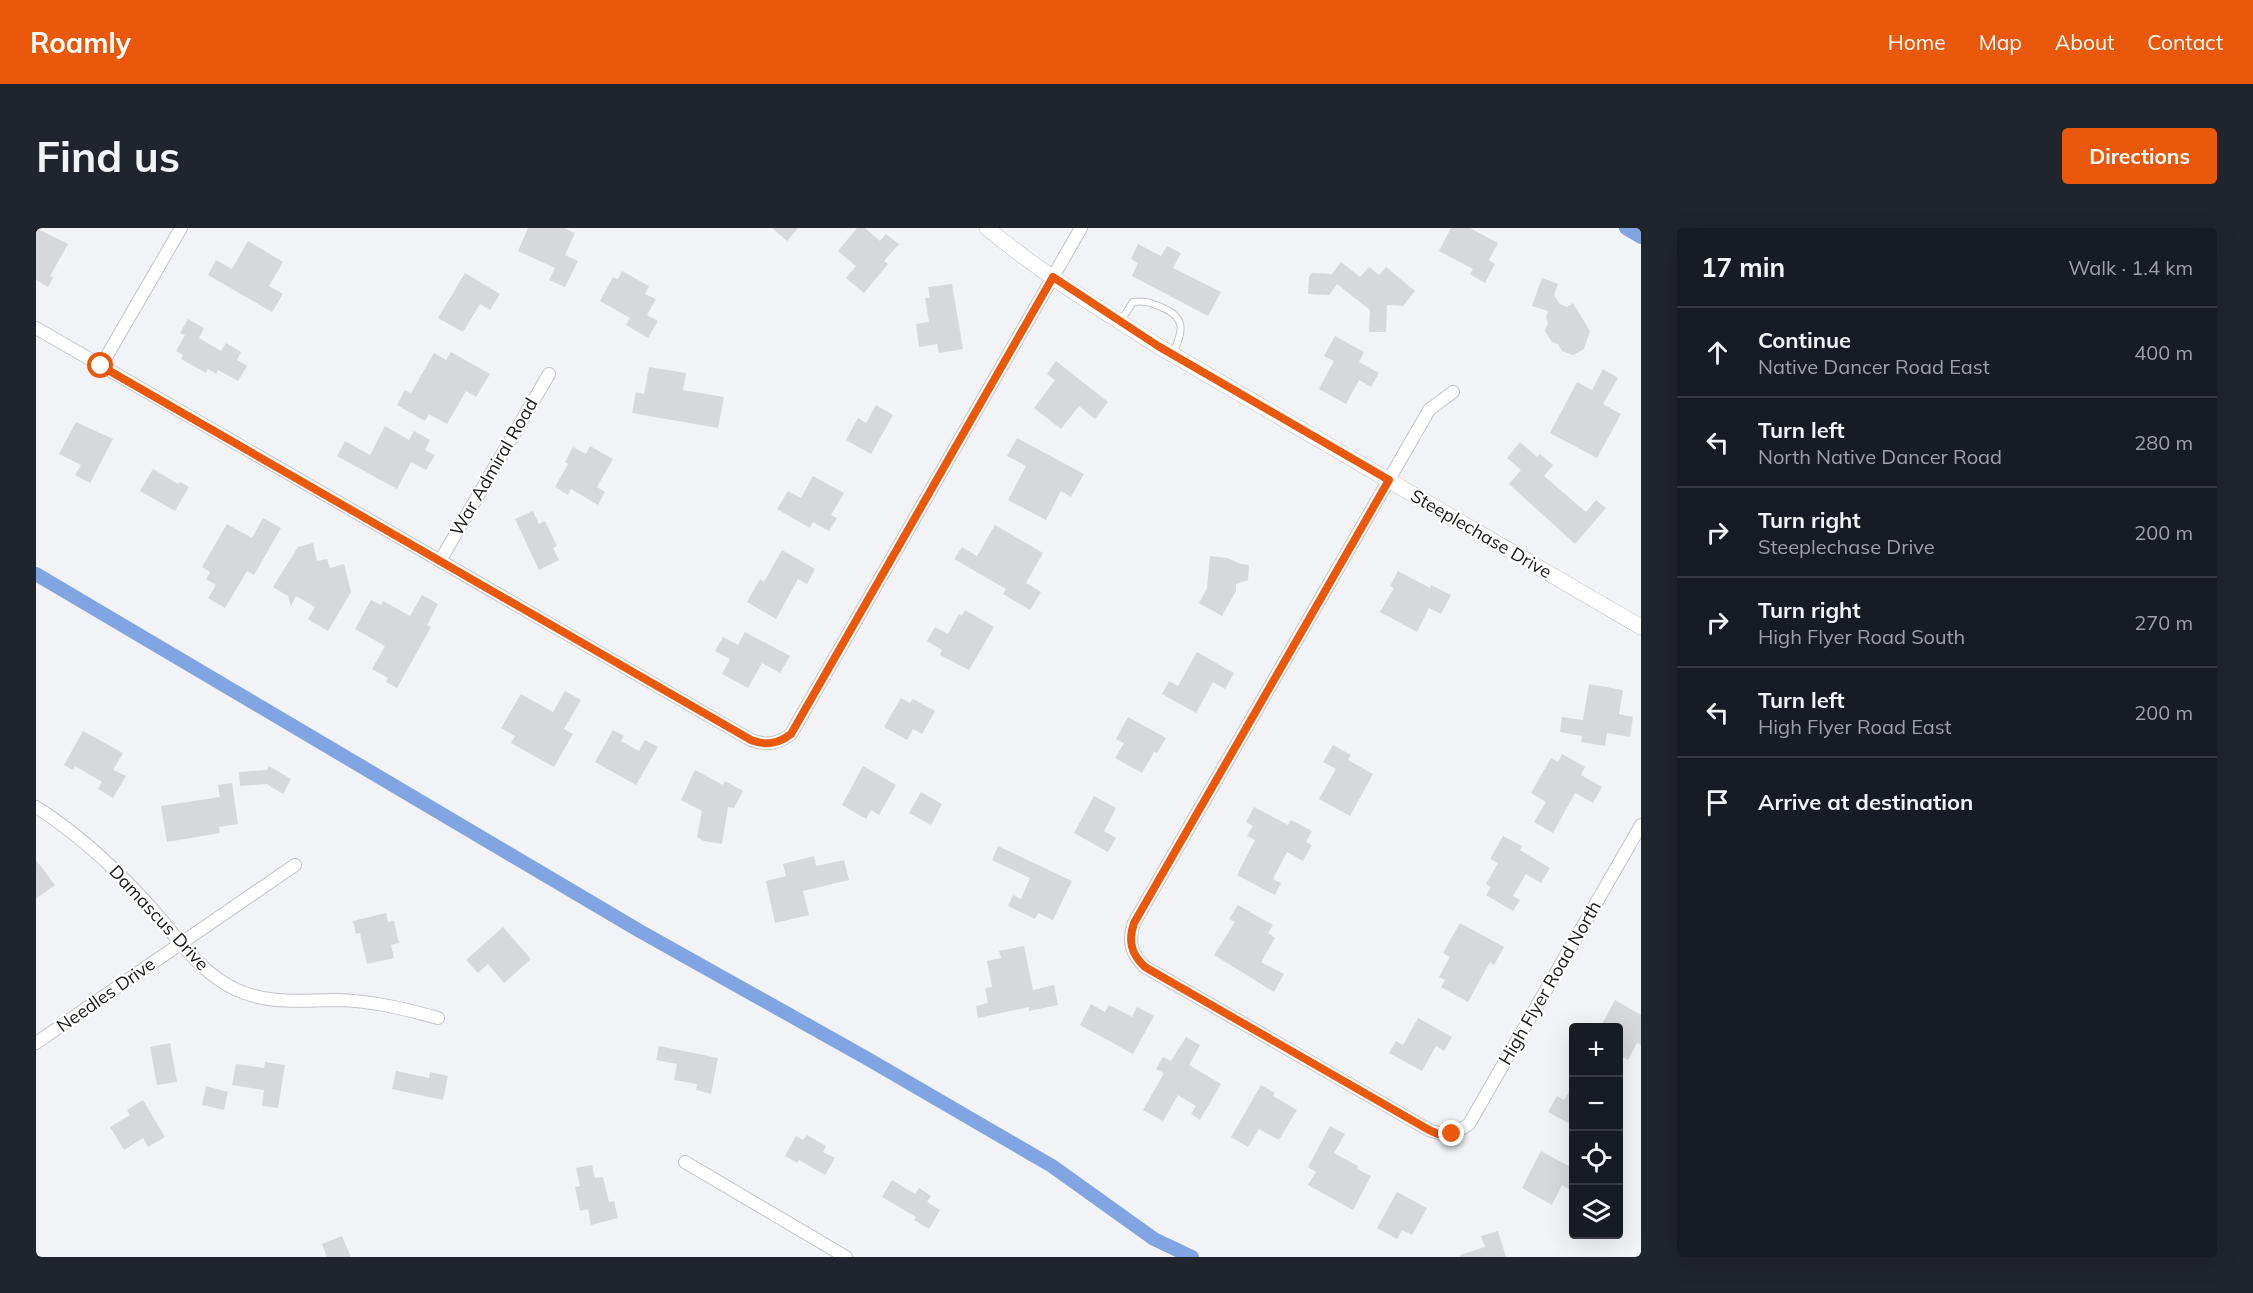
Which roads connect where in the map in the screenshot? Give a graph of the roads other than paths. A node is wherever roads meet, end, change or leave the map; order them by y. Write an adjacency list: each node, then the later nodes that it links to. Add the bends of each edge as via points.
1 (181, 228): 8 (street)
2 (987, 228): 4 (street, Steeplechase Drive)
3 (1081, 228): 4 (street)
4 (1053, 277): 5 (street, Steeplechase Drive); 12 (street, via 791,734 774,743 751,740)
5 (1120, 322): 7 (street, Steeplechase Drive); 7 (lane, via 1133,302 1142,300 1178,316 1181,335)
6 (36, 328): 8 (street)
7 (1173, 355): 11 (street, Steeplechase Drive)
8 (101, 366): 12 (street)
9 (549, 374): 12 (street, War Admiral Road)
10 (1453, 392): 11 (street, via 1429,410)
11 (1389, 480): 13 (street, Steeplechase Drive); 15 (street, High Flyer Road North, via 1134,923 1130,942 1133,952 1145,967 1429,1130 1452,1134 1469,1124)
12 (440, 561)
13 (1641, 627)
14 (36, 807): 17 (street, Damascus Drive, via 100,855)
15 (1641, 825)
16 (295, 865): 17 (street, Needles Drive)
17 (181, 944): 18 (street, Damascus Drive, via 201,967 255,997 296,1003 370,1002); 19 (street, Needles Drive)
18 (438, 1018)
19 (36, 1043)
20 (685, 1162): 21 (street)
21 (846, 1257)

